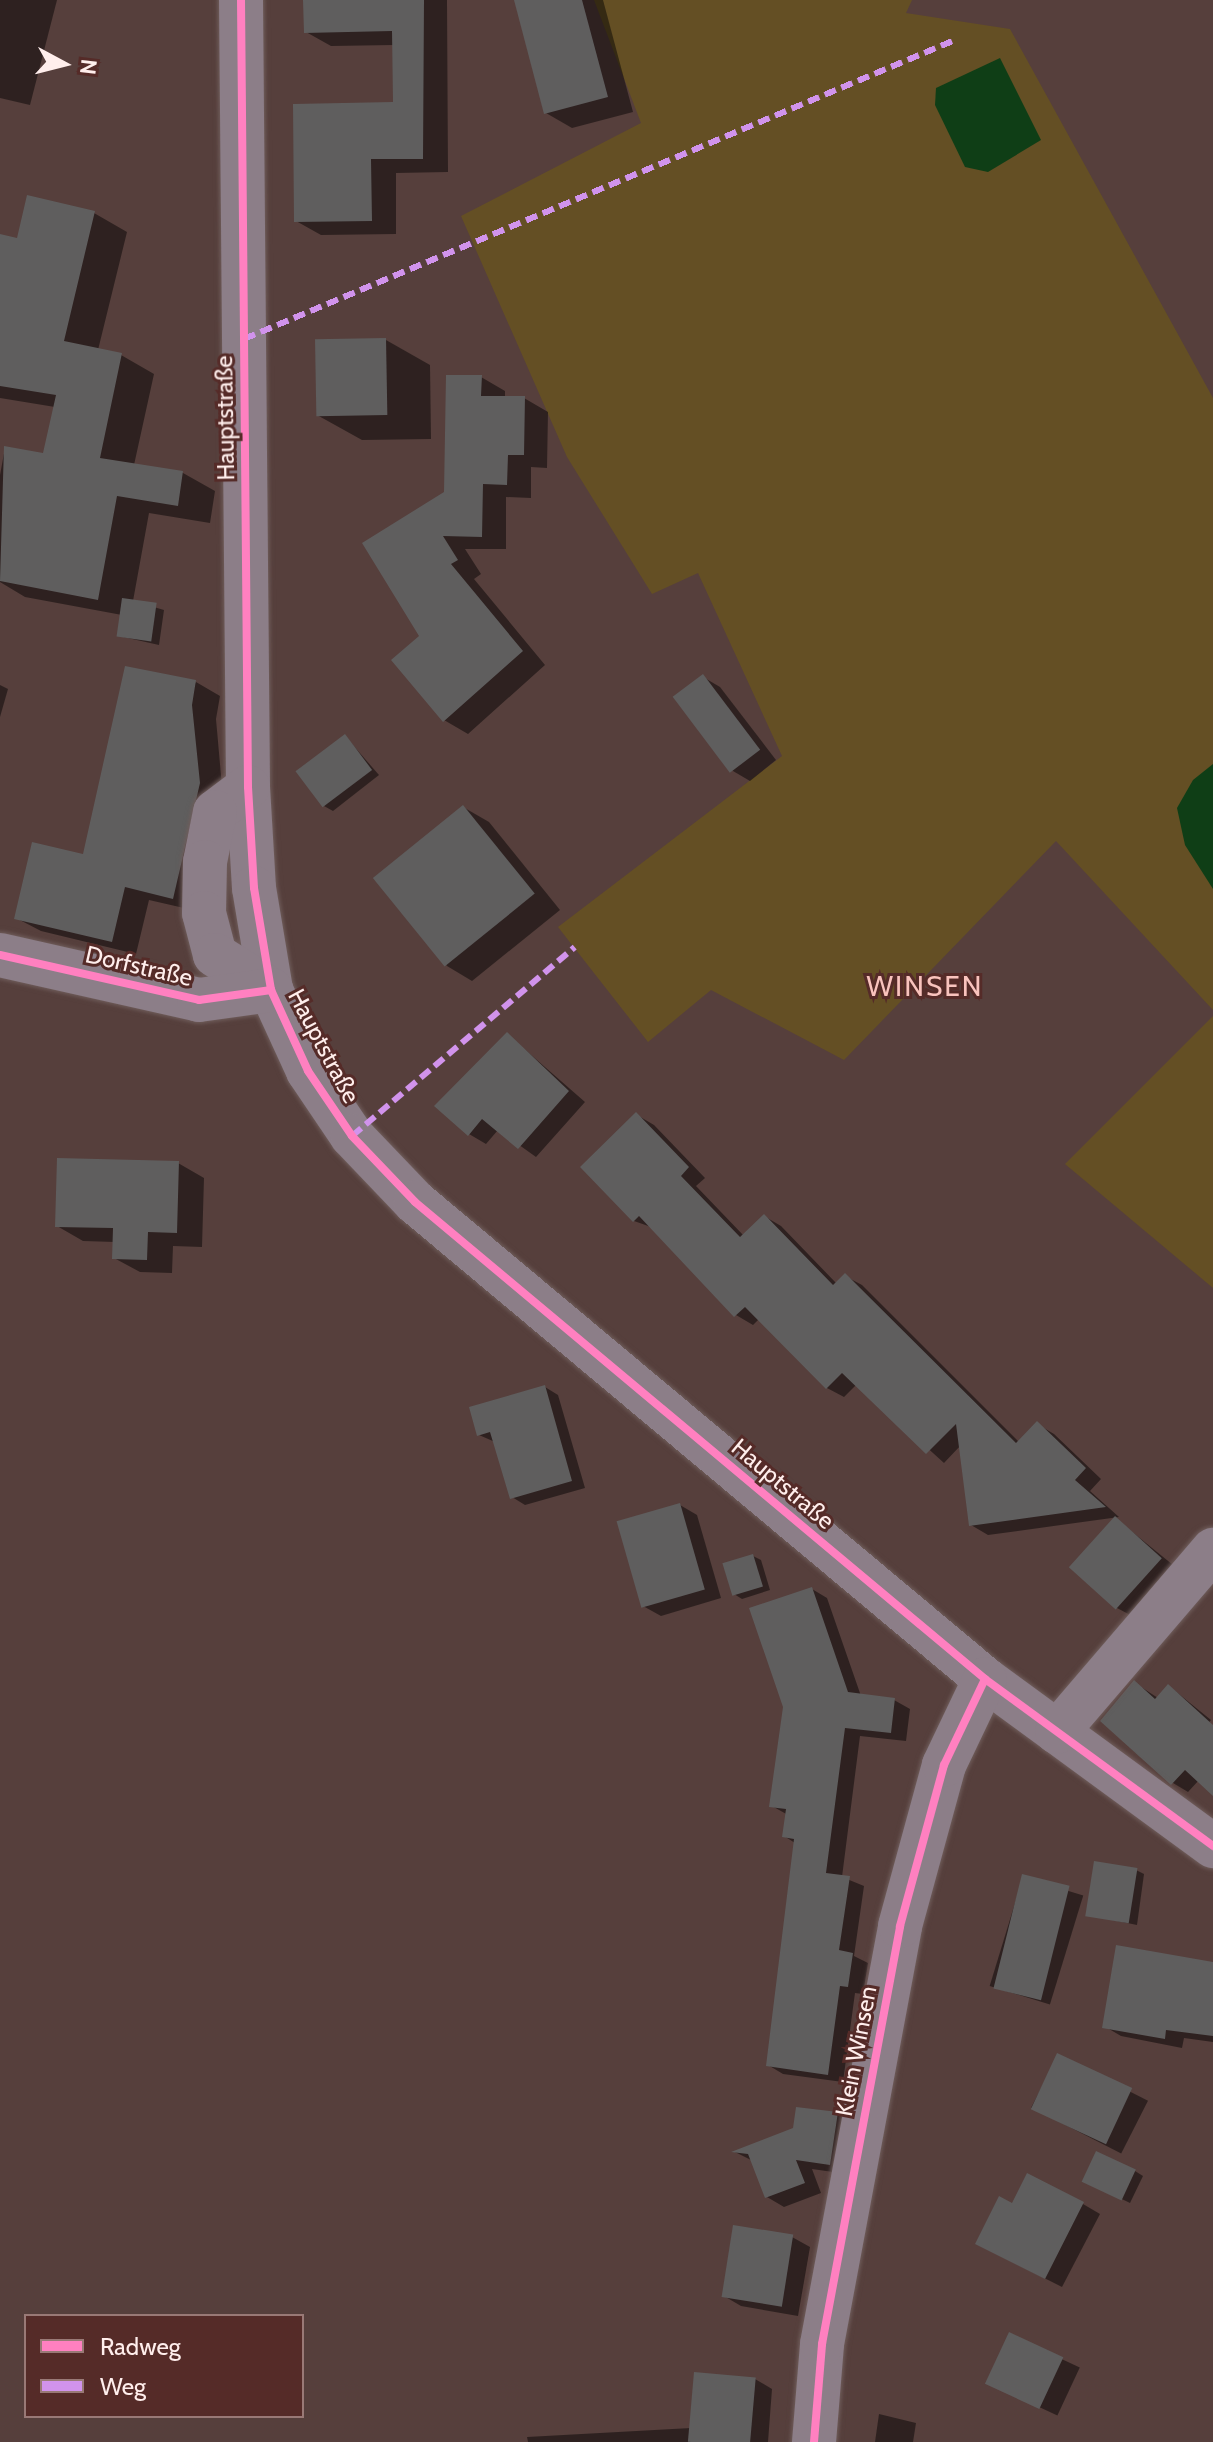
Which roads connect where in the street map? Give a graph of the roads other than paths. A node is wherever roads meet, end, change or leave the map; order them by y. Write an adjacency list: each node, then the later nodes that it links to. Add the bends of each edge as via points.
1 (241, 0): 3 (street, Hauptstraße, via 248,787 254,888)
2 (0, 955): 3 (street, Dorfstraße, via 199,1000)
3 (271, 990): 5 (street, Hauptstraße, via 308,1071 352,1136 415,1202)
4 (1213, 1550): 6 (street)
5 (985, 1679): 6 (street, Hauptstraße); 8 (street, Klein Winsen, via 944,1765 900,1926 822,2344)
6 (1057, 1732): 7 (street, Hauptstraße)
7 (1213, 1846)
8 (814, 2442)

